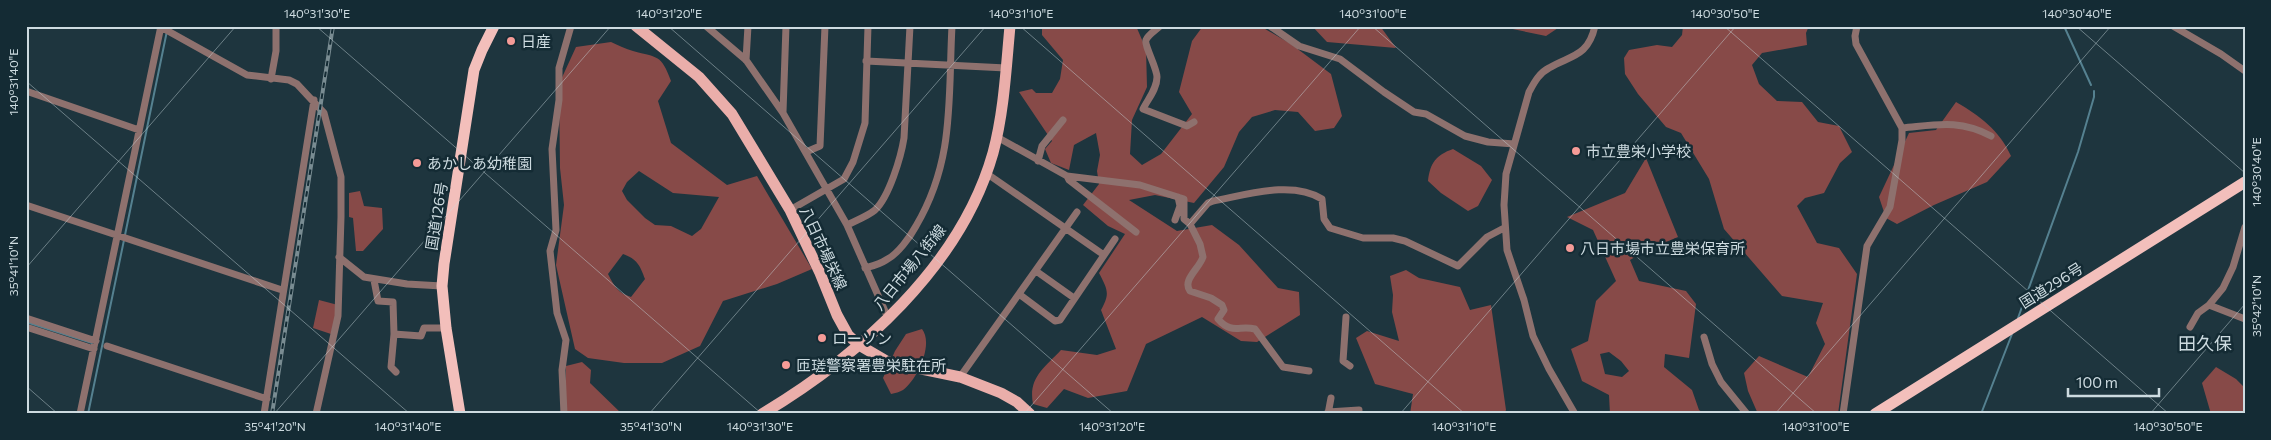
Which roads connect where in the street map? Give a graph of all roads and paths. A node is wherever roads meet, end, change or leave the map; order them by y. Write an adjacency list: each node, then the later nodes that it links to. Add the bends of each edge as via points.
1 (276, 26): 25 (street)
2 (494, 26): 60 (highway, 国道126号, via 474,70)
3 (571, 26): 90 (street, via 559,68 559,100 552,149 556,230 550,251 557,313 566,340 562,370)
4 (636, 26): 44 (main road, 八日市場栄線, via 699,76 716,94 732,114)
5 (748, 26): 19 (street)
6 (786, 26): 28 (street)
7 (825, 26): 36 (street, via 820,146)
8 (868, 26): 20 (street)
9 (910, 26): 21 (street)
10 (952, 26): 22 (street)
11 (1010, 26): 23 (main road, 八日市場八街線)
12 (1160, 26): 30 (street, via 1146,38 1157,77 1143,109 1187,126)
13 (1270, 26): 35 (street, via 1299,46 1340,59 1406,107 1426,114 1465,136)
14 (1595, 26): 35 (street, via 1583,50 1574,58 1548,68 1535,82)
15 (1857, 26): 31 (street, via 1856,44)
16 (2173, 26): 24 (street)
17 (160, 27): 25 (street, via 242,72); 32 (street)
18 (706, 27): 19 (street)
19 (746, 60): 28 (street)
20 (866, 61): 21 (street); 41 (street, via 865,123 860,142 844,179)
21 (909, 63): 22 (street); 48 (street, via 904,138 896,169 875,210)
22 (950, 65): 23 (street); 57 (street, via 947,144 933,193 910,237 888,260)
23 (1006, 68): 34 (main road, 八日市場八街線)
24 (2245, 71)
25 (271, 79): 27 (street, via 289,80)
26 (26, 92): 32 (street)
27 (314, 100): 56 (street, via 327,119 341,177); 61 (street)
28 (783, 113): 36 (street)
29 (1063, 120): 37 (street, via 1042,146)
30 (1194, 122)
31 (1902, 128): 33 (street, via 1959,124); 95 (street, via 1890,207 1867,246)
32 (139, 130): 53 (street)
33 (1991, 136)
34 (997, 137): 37 (street); 38 (main road, 八日市場八街線)
35 (1514, 144): 51 (street, via 1506,174)
36 (806, 152): 41 (street)
37 (1038, 161): 39 (street)
38 (986, 173): 50 (street); 67 (main road, 八日市場八街線, via 953,238)
39 (1067, 176): 42 (street, via 1140,185); 52 (street)
40 (2245, 182): 96 (highway, 国道296号)
41 (828, 188): 44 (street); 48 (street)
42 (1178, 197): 46 (street, via 1180,206); 47 (street, via 1186,201 1184,219)
43 (26, 205): 53 (street)
44 (790, 210): 75 (main road, 八日市場栄線, via 837,315 848,335)
45 (1077, 212): 50 (street)
46 (1176, 220)
47 (1190, 224): 51 (street, via 1213,201 1278,190 1301,191 1322,199 1324,219 1330,228 1363,238 1404,241 1458,266 1487,237); 79 (street, via 1203,257 1187,282 1190,292 1211,298 1222,306 1224,310 1218,319 1224,326 1255,329 1283,367)
48 (847, 225): 57 (street)
49 (2245, 227): 64 (street, via 2223,288)
50 (1066, 228): 55 (street); 58 (street)
51 (1504, 228): 93 (street, via 1507,250 1533,336)
52 (1136, 232)
53 (118, 236): 61 (street); 74 (street)
54 (1115, 239): 55 (street)
55 (1104, 255): 63 (street)
56 (339, 256): 59 (street, via 364,277); 88 (street, via 338,316)
57 (865, 268): 67 (street)
58 (1036, 271): 62 (street); 63 (street)
59 (374, 280): 60 (street); 72 (street, via 378,301 393,302)
60 (442, 286): 71 (highway, 国道126号)
61 (282, 290): 83 (street)
62 (1019, 294): 63 (street, via 1055,321 1060,320); 81 (street)
63 (1074, 298)
64 (2209, 305): 68 (street); 70 (street, via 2198,313)
65 (1346, 316): 78 (street, via 1343,361)
66 (26, 318): 74 (street)
67 (888, 318): 75 (main road, 八日市場八街線)
68 (2245, 319)
69 (26, 327): 77 (street)
70 (2190, 327)
71 (446, 328): 72 (street, via 424,328 421,336); 89 (highway, 国道126号)
72 (394, 334): 80 (street, via 391,367)
73 (1704, 337): 94 (street, via 1721,382)
74 (96, 341): 77 (street)
75 (859, 345): 81 (main road, 八日市場栄線, via 893,364); 91 (main road, 八日市場八街線)
76 (107, 346): 83 (street)
77 (94, 349): 86 (street)
78 (1350, 366)
79 (1310, 371)
80 (396, 372)
81 (960, 377): 92 (main road, 八日市場栄線, via 1001,393)
82 (1331, 398): 85 (street)
83 (267, 399): 87 (street)
84 (1359, 410): 85 (street)
85 (1328, 413)
86 (80, 414)
87 (264, 414)
88 (316, 414)
89 (460, 414)
90 (564, 414)
91 (762, 414)
92 (1030, 414)
93 (1575, 414)
94 (1747, 414)
95 (1843, 414)
96 (1875, 414)

